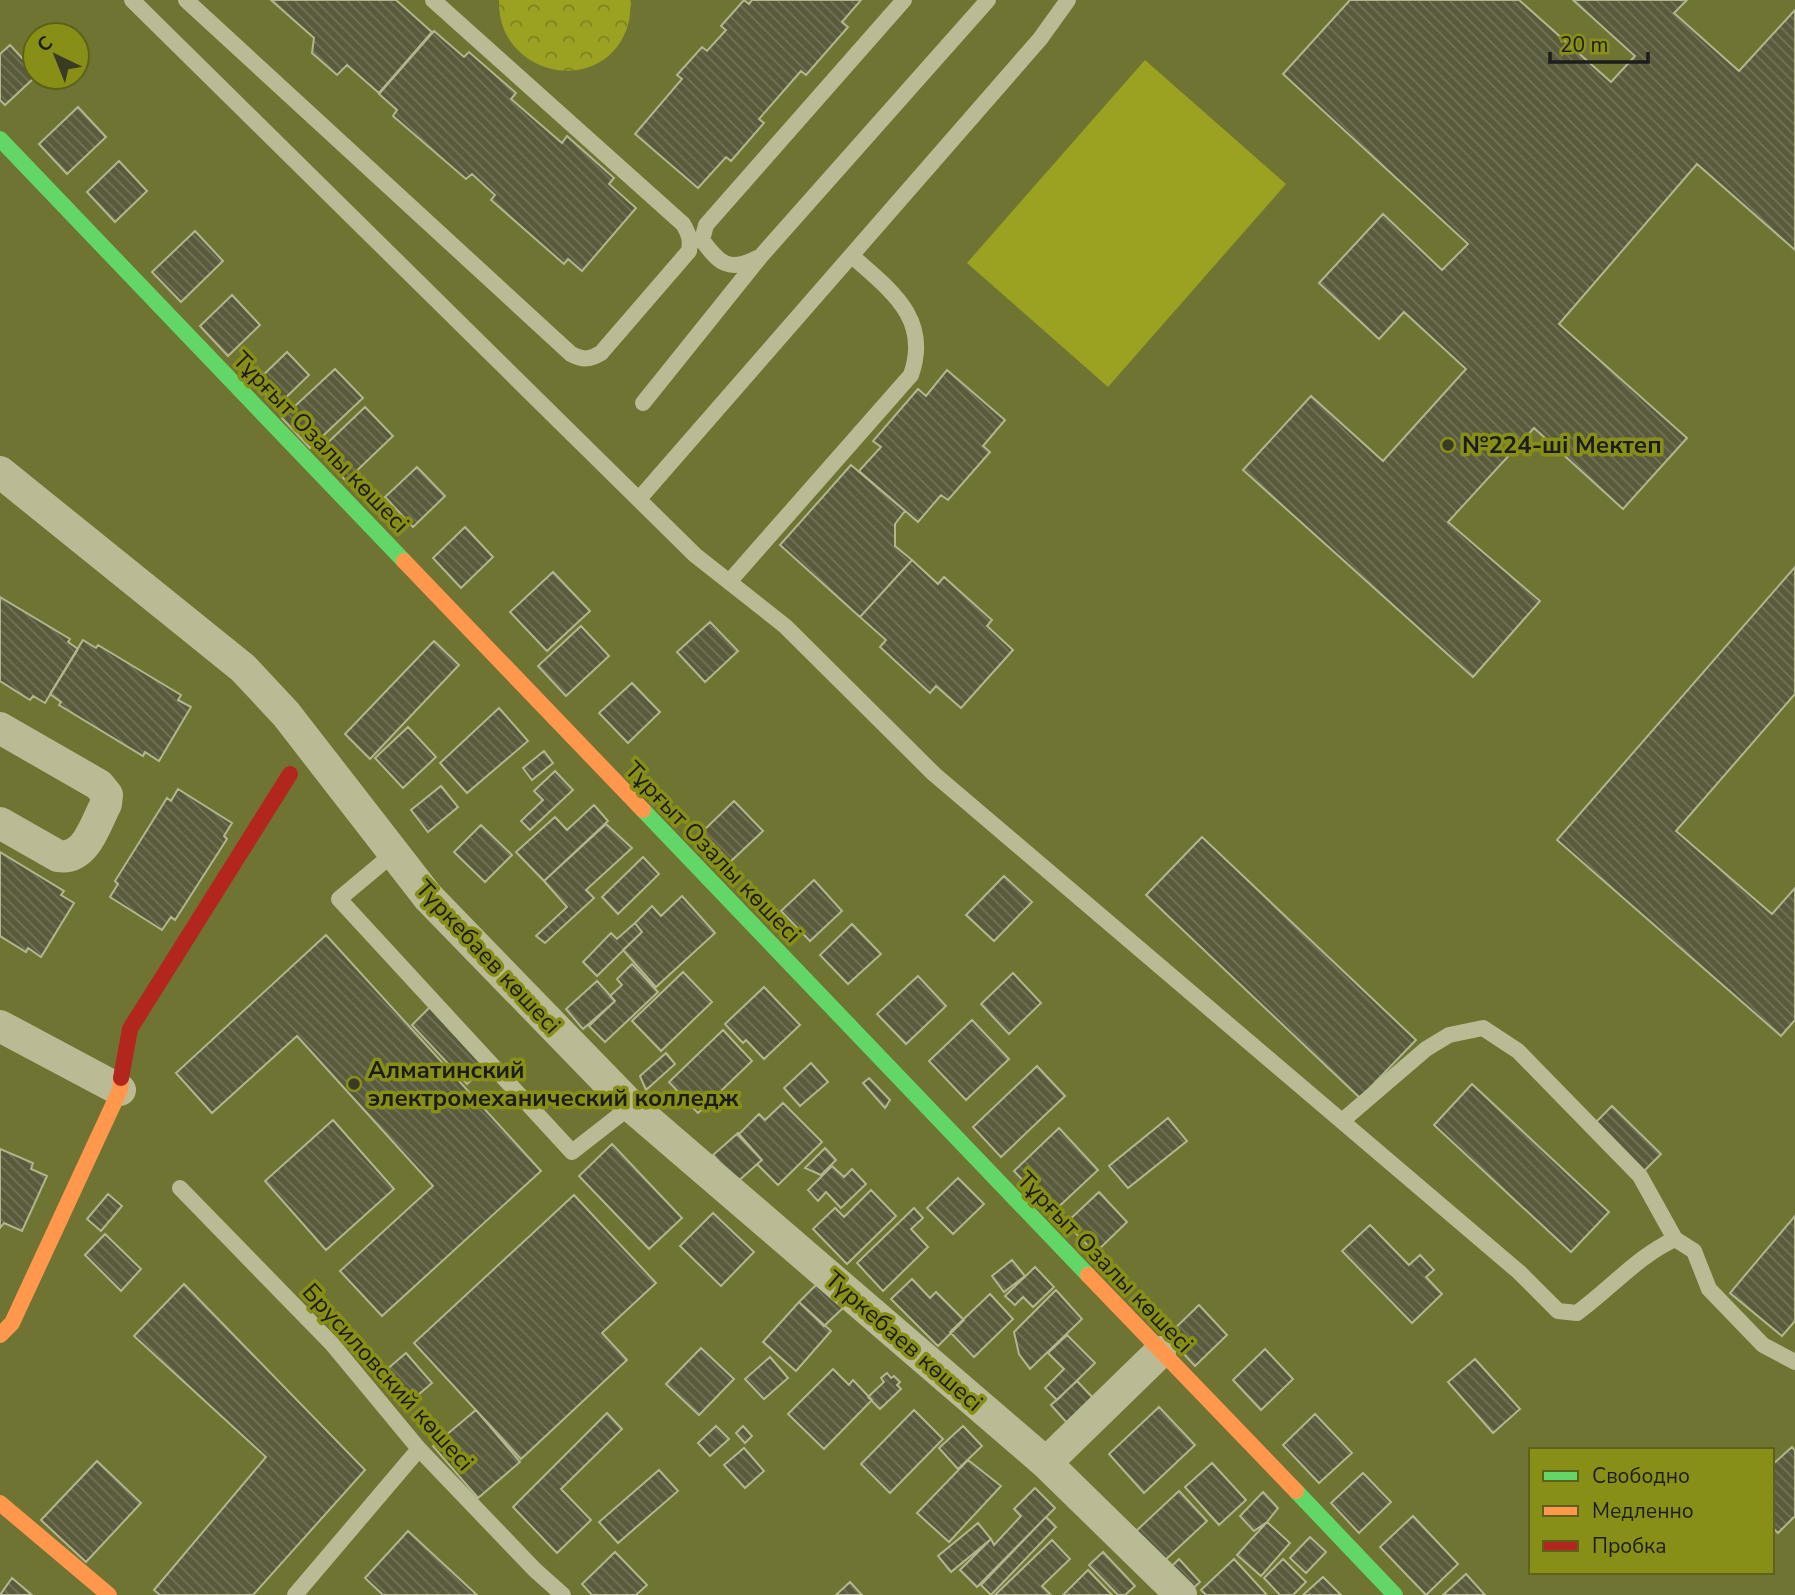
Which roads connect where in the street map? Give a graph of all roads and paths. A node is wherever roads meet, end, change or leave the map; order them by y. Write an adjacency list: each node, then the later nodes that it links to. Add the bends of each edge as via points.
1 (132, 0): 12 (lane)
2 (186, 0): 3 (lane, via 571,354 590,359 601,353 689,251 689,234 684,224)
3 (433, 0)
4 (904, 0): 8 (lane, via 706,225 702,240 724,264 742,266)
5 (988, 0): 8 (lane)
6 (1068, 0): 9 (lane, via 1040,39)
7 (0, 139): 25 (street, Тұрғыт Озалы көшесі)
8 (761, 256): 10 (lane)
9 (852, 256): 12 (lane); 13 (lane, via 907,310 918,356 911,375)
10 (643, 403)
11 (0, 472): 15 (street, Түркебаев көшесі, via 243,668 286,714)
12 (639, 499): 13 (lane)
13 (729, 582): 21 (lane, via 785,626 934,774)
14 (0, 728): 16 (street, via 99,785 107,795 81,851 68,858)
15 (300, 759): 17 (street, Түркебаев көшесі); 19 (street, via 131,1029)
16 (0, 823)
17 (394, 853): 20 (street, Түркебаев көшесі, via 428,897); 20 (lane, via 339,899 572,1152)
18 (0, 1026): 19 (street)
19 (120, 1090): 24 (street, via 12,1323)
20 (631, 1106): 28 (street, Түркебаев көшесі)
21 (1342, 1121): 23 (lane, via 1519,1272 1558,1311 1577,1313 1655,1248); 23 (lane, via 1426,1049 1449,1035 1483,1028 1518,1051 1640,1176)
22 (180, 1188): 27 (lane, Брусиловский көшесі, via 332,1344)
23 (1675, 1238): 26 (lane, via 1694,1251 1709,1289 1754,1336)
24 (0, 1335)
25 (1160, 1352): 28 (street); 34 (street, Тұрғыт Озалы көшесі)
26 (1795, 1362)
27 (418, 1449): 31 (lane); 32 (lane, Брусиловский көшесі)
28 (1046, 1463): 33 (street, Түркебаев көшесі)
29 (0, 1503): 30 (street)
30 (109, 1595)
31 (295, 1595)
32 (563, 1595)
33 (1181, 1595)
34 (1395, 1595)

